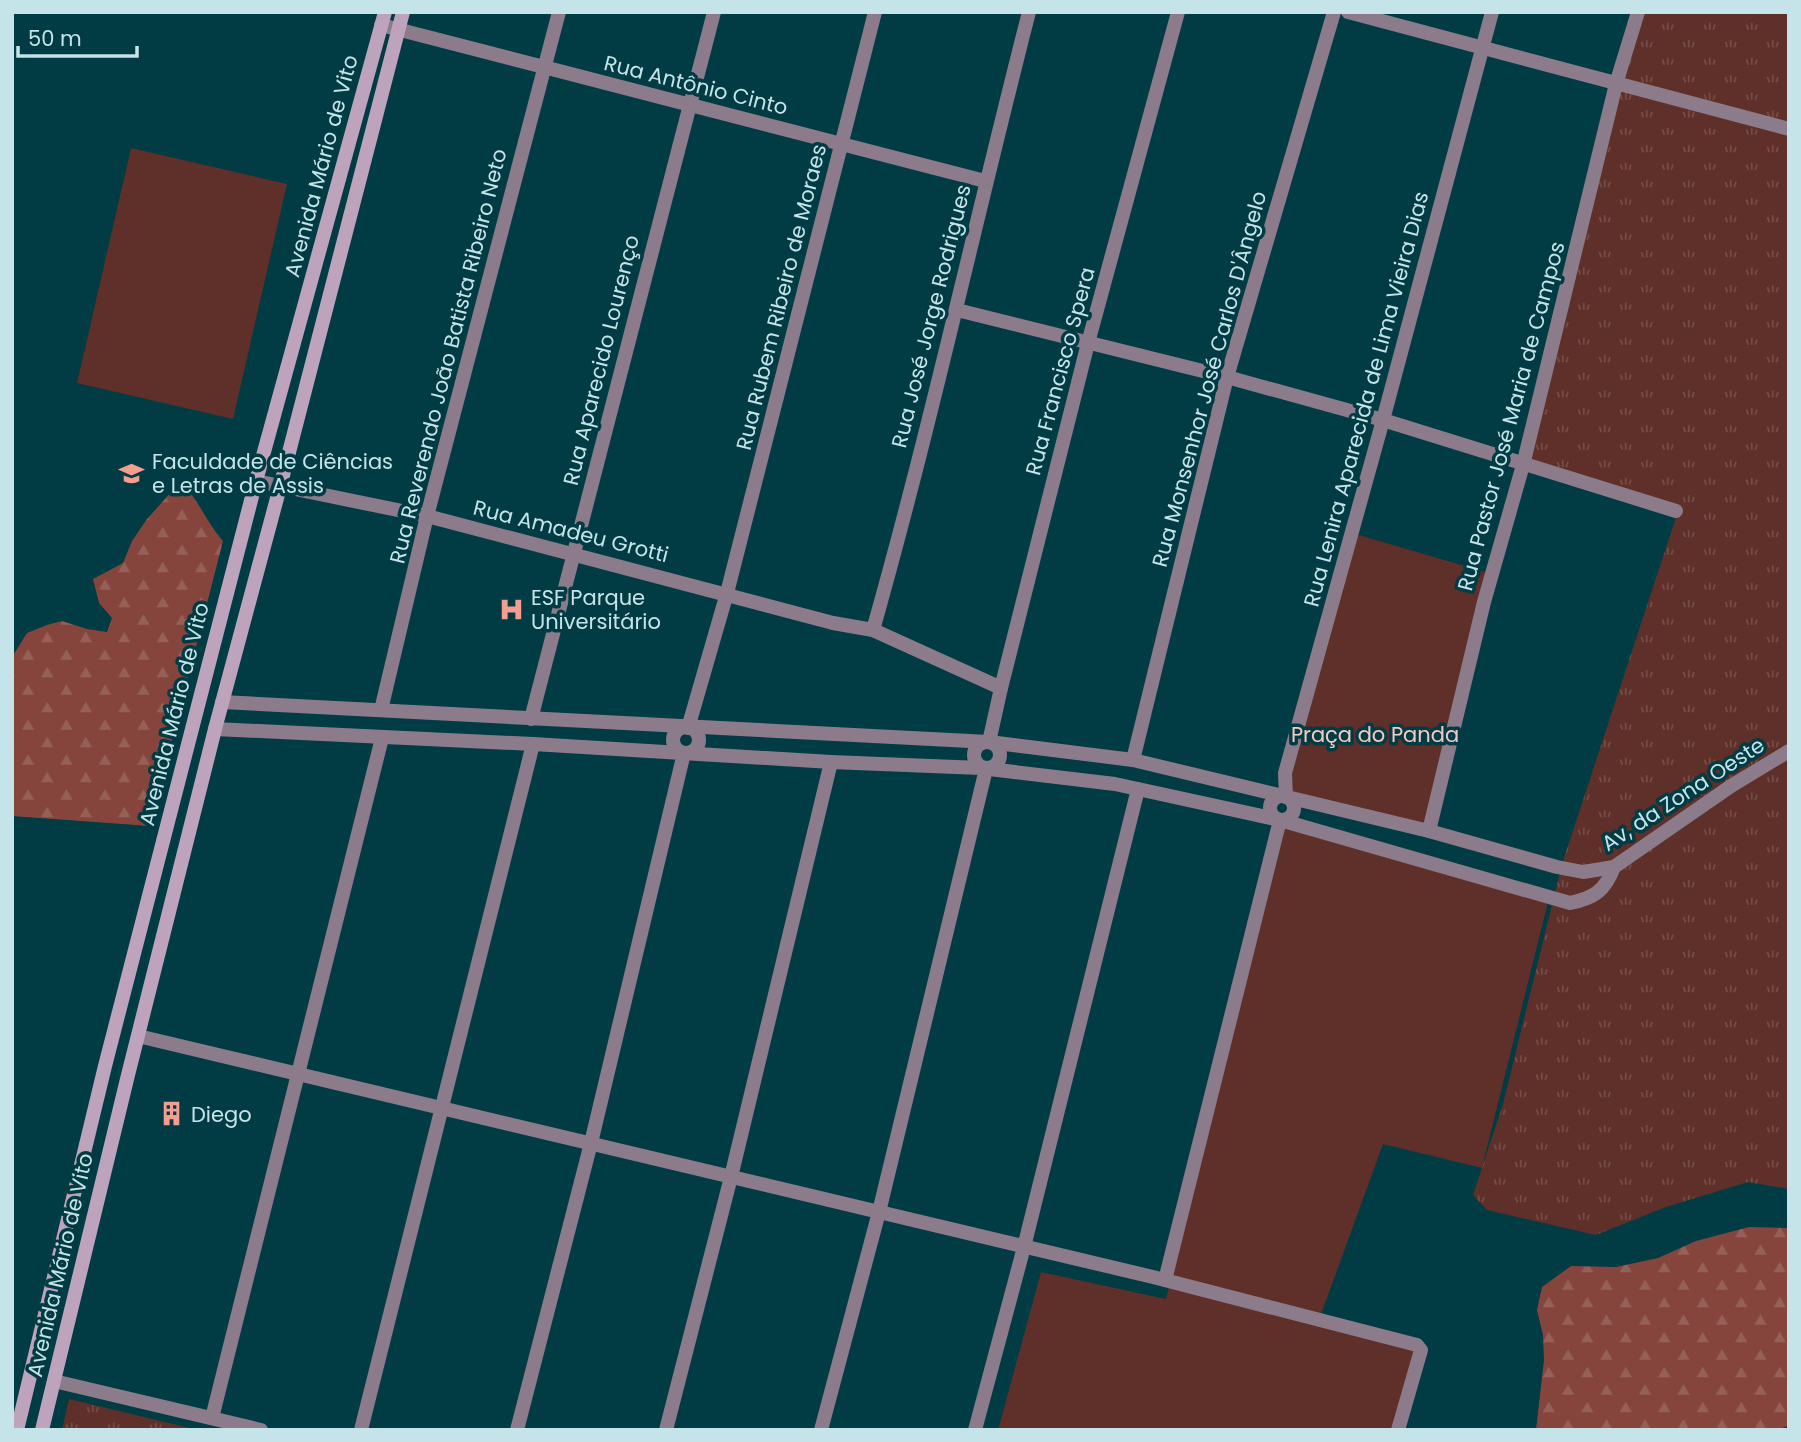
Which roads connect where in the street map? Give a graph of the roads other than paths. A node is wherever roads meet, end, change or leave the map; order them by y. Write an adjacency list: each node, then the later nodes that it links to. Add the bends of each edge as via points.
1 (403, 12): 12 (main road, Avenida Mário de Vito)
2 (559, 12): 14 (street, Rua Reverendo João Batista Ribeiro Neto)
3 (713, 12): 16 (street, Rua Aparecido Lourenço)
4 (876, 12): 18 (street, Rua Rubem Ribeiro de Moraes)
5 (1029, 12): 19 (street, Rua José Jorge Rodrigues)
6 (1178, 12): 21 (street, Rua Francisco Spera)
7 (1334, 12): 22 (street, Rua Monsenhor José Carlos D'Ângelo)
8 (1348, 12): 13 (street)
9 (1492, 12): 13 (street, Rua Lenira Aparecida de Lima Vieira Dias)
10 (1638, 12): 15 (street, Rua Pastor José Maria de Campos)
11 (383, 19): 12 (street, Rua Antônio Cinto); 25 (main road, Avenida Mário de Vito)
12 (397, 29): 14 (street, Rua Antônio Cinto); 26 (main road, Avenida Mário de Vito)
13 (1483, 48): 15 (street); 23 (street, Rua Lenira Aparecida de Lima Vieira Dias)
14 (544, 69): 16 (street, Rua Antônio Cinto); 28 (street, Rua Reverendo João Batista Ribeiro Neto)
15 (1616, 84): 17 (street); 24 (street, Rua Pastor José Maria de Campos)
16 (689, 104): 18 (street, Rua Antônio Cinto); 29 (street, Rua Aparecido Lourenço)
17 (1789, 129)
18 (842, 144): 19 (street, Rua Antônio Cinto); 30 (street, Rua Rubem Ribeiro de Moraes)
19 (985, 181): 20 (street, Rua José Jorge Rodrigues)
20 (957, 310): 21 (street); 31 (street, Rua José Jorge Rodrigues)
21 (1087, 343): 22 (street); 34 (street, Rua Francisco Spera)
22 (1227, 377): 23 (street); 45 (street, Rua Monsenhor José Carlos D'Ângelo)
23 (1383, 420): 24 (street); 49 (street, Rua Lenira Aparecida de Lima Vieira Dias, via 1285,773)
24 (1523, 465): 27 (street); 51 (street, Rua Pastor José Maria de Campos, via 1484,602)
25 (256, 481): 26 (street, Rua Amadeu Grotti); 32 (main road, Avenida Mário de Vito)
26 (280, 487): 28 (street, Rua Amadeu Grotti); 33 (main road, Avenida Mário de Vito)
27 (1676, 511)
28 (427, 516): 29 (street, Rua Amadeu Grotti); 36 (street, Rua Reverendo João Batista Ribeiro Neto)
29 (573, 553): 30 (street, Rua Amadeu Grotti); 37 (street, Rua Aparecido Lourenço)
30 (727, 593): 31 (street, Rua Amadeu Grotti); 38 (street, Rua Rubem Ribeiro de Moraes)
31 (873, 630): 34 (street, Rua Amadeu Grotti)
32 (205, 681): 33 (main road); 56 (main road, Avenida Mário de Vito)
33 (226, 686): 35 (main road, Avenida Mário de Vito)
34 (1001, 688): 41 (street, Rua Francisco Spera)
35 (222, 702): 36 (street, Av, da Zona Oeste); 39 (main road, Avenida Mário de Vito)
36 (381, 710): 37 (street, Av, da Zona Oeste)
37 (531, 719): 38 (street, Av, da Zona Oeste)
38 (688, 728): 41 (street, Av, da Zona Oeste); 44 (street, Rua Rubem Ribeiro de Moraes, via 674,736 674,747)
39 (215, 729): 40 (street); 53 (main road, Avenida Mário de Vito)
40 (382, 738): 42 (street); 54 (street)
41 (989, 742): 45 (street, Av, da Zona Oeste); 47 (street, Rua Francisco Spera, via 1001,755 998,763)
42 (533, 744): 44 (street); 55 (street)
43 (1789, 751): 52 (street, Av, da Zona Oeste)
44 (684, 753): 46 (street); 58 (street)
45 (1133, 760): 49 (street, Av, da Zona Oeste)
46 (831, 762): 47 (street); 59 (street)
47 (986, 769): 48 (street); 60 (street)
48 (1138, 789): 50 (street); 61 (street)
49 (1286, 797): 50 (street, Rua Lenira Aparecida de Lima Vieira Dias, via 1293,813); 51 (street, Av, da Zona Oeste)
50 (1280, 820): 52 (street, via 1570,903 1601,892); 62 (street)
51 (1429, 831): 52 (street, Av, da Zona Oeste, via 1583,872)
52 (1614, 867)
53 (138, 1036): 54 (street); 57 (main road, Avenida Mário de Vito)
54 (299, 1074): 55 (street); 64 (street)
55 (443, 1108): 58 (street); 68 (street)
56 (88, 1138): 57 (main road); 65 (main road, Avenida Mário de Vito)
57 (111, 1143): 63 (main road, Avenida Mário de Vito)
58 (591, 1143): 59 (street); 69 (street)
59 (731, 1177): 60 (street); 70 (street)
60 (879, 1212): 61 (street); 71 (street)
61 (1024, 1247): 62 (street); 72 (street)
62 (1165, 1280): 73 (street, via 1417,1345 1421,1350)
63 (54, 1381): 64 (street); 66 (main road, Avenida Mário de Vito)
64 (212, 1418): 67 (street)
65 (17, 1430)
66 (43, 1430)
67 (261, 1430)
68 (361, 1430)
69 (517, 1430)
70 (666, 1430)
71 (821, 1430)
72 (975, 1430)
73 (1398, 1430)

